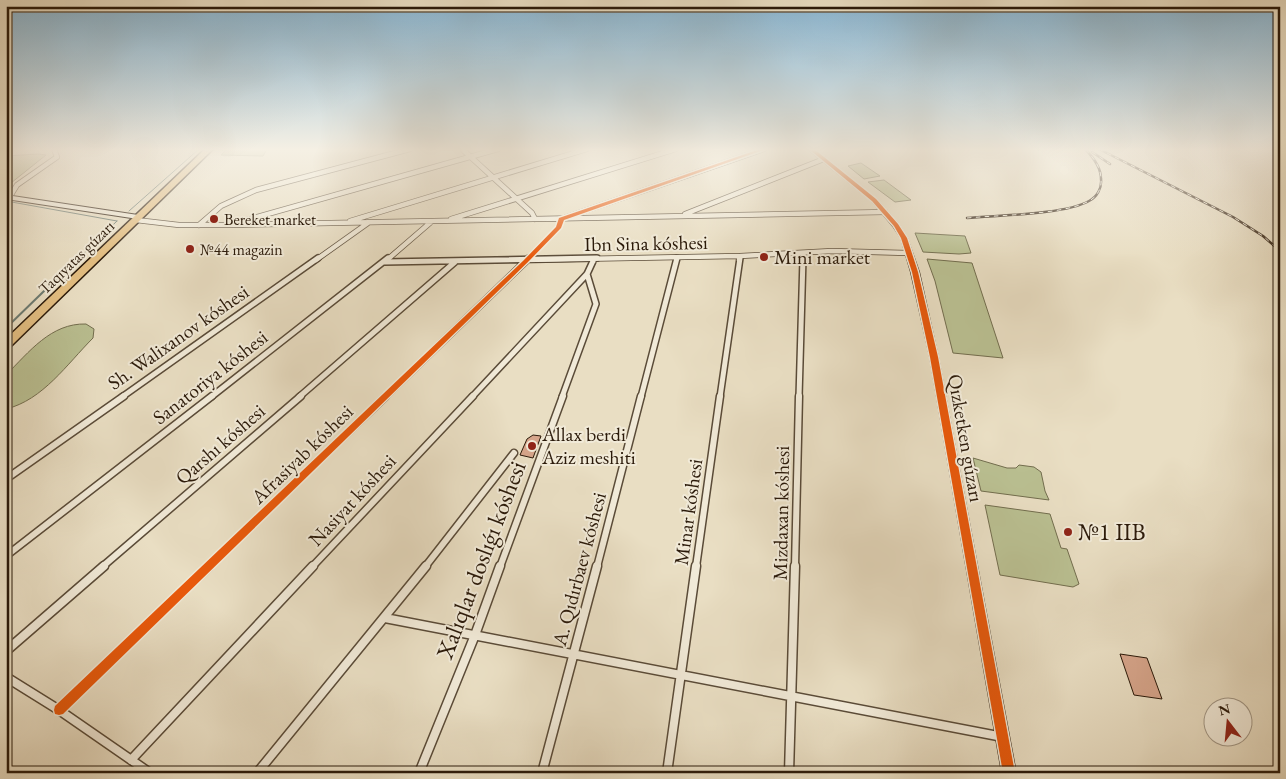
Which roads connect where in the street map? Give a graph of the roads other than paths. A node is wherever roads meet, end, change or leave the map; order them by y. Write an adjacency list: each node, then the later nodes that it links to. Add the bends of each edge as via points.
1 (17, 185): 11 (street)
2 (172, 185): 15 (highway, Taqıyatas gúzarı)
3 (273, 185): 22 (street, via 221,206)
4 (370, 185): 23 (street)
5 (465, 185): 20 (street)
6 (501, 185): 12 (street)
7 (560, 185): 12 (street)
8 (659, 185): 17 (street)
9 (757, 185): 14 (street)
10 (856, 185): 13 (street, Qızketken gúzarı)
11 (8, 198): 15 (street)
12 (516, 199): 16 (street); 18 (street)
13 (885, 212): 14 (street); 25 (street, Qızketken gúzarı, via 904,238)
14 (680, 216): 17 (street)
15 (137, 219): 22 (street); 33 (highway, Taqıyatas gúzarı)
16 (535, 219): 17 (street); 18 (street)
17 (561, 219): 29 (street, Afrasiyab kóshesi, via 559,227)
18 (443, 221): 19 (street)
19 (431, 222): 21 (street); 30 (street, Sanatoriya kóshesi)
20 (344, 223): 21 (street); 23 (street)
21 (369, 223): 35 (street, Sh. Walixanov kóshesi)
22 (199, 225): 23 (street)
23 (231, 225)
24 (803, 253): 25 (street, Ibn Sina kóshesi); 26 (street, Ibn Sina kóshesi); 43 (street, Mizdaxan kóshesi)
25 (908, 253): 45 (street, Qızketken gúzarı, via 920,288 934,357)
26 (740, 256): 27 (street, Ibn Sina kóshesi); 41 (street, Minar kóshesi)
27 (677, 258): 28 (street, Ibn Sina kóshesi); 40 (street, A. Qıdırbaev kóshesi)
28 (594, 259): 29 (street, Ibn Sina kóshesi); 32 (street, Nasiyat kóshesi)
29 (526, 260): 31 (street, Ibn Sina kóshesi); 44 (street, Afrasiyab kóshesi)
30 (384, 262): 31 (street, Ibn Sina kóshesi); 36 (street, Sanatoriya kóshesi)
31 (455, 262): 39 (street, Qarshı kóshesi)
32 (587, 274): 38 (street, Xalıqlar doslıǵı kóshesi, via 596,304); 46 (street, Nasiyat kóshesi)
33 (6, 345)
34 (514, 453): 37 (street)
35 (6, 478)
36 (6, 556)
37 (385, 618): 38 (street); 48 (street)
38 (475, 636): 40 (street); 49 (street, Xalıqlar doslıǵı kóshesi)
39 (6, 651)
40 (574, 654): 41 (street); 50 (street, A. Qıdırbaev kóshesi)
41 (682, 675): 43 (street); 51 (street, Minar kóshesi)
42 (6, 677): 44 (street)
43 (792, 695): 45 (street); 52 (street, Mizdaxan kóshesi)
44 (59, 710): 46 (street)
45 (1003, 737): 53 (street, Qızketken gúzarı)
46 (131, 760): 47 (street)
47 (150, 773)
48 (258, 773)
49 (419, 773)
50 (542, 773)
51 (667, 773)
52 (789, 773)
53 (1009, 773)

